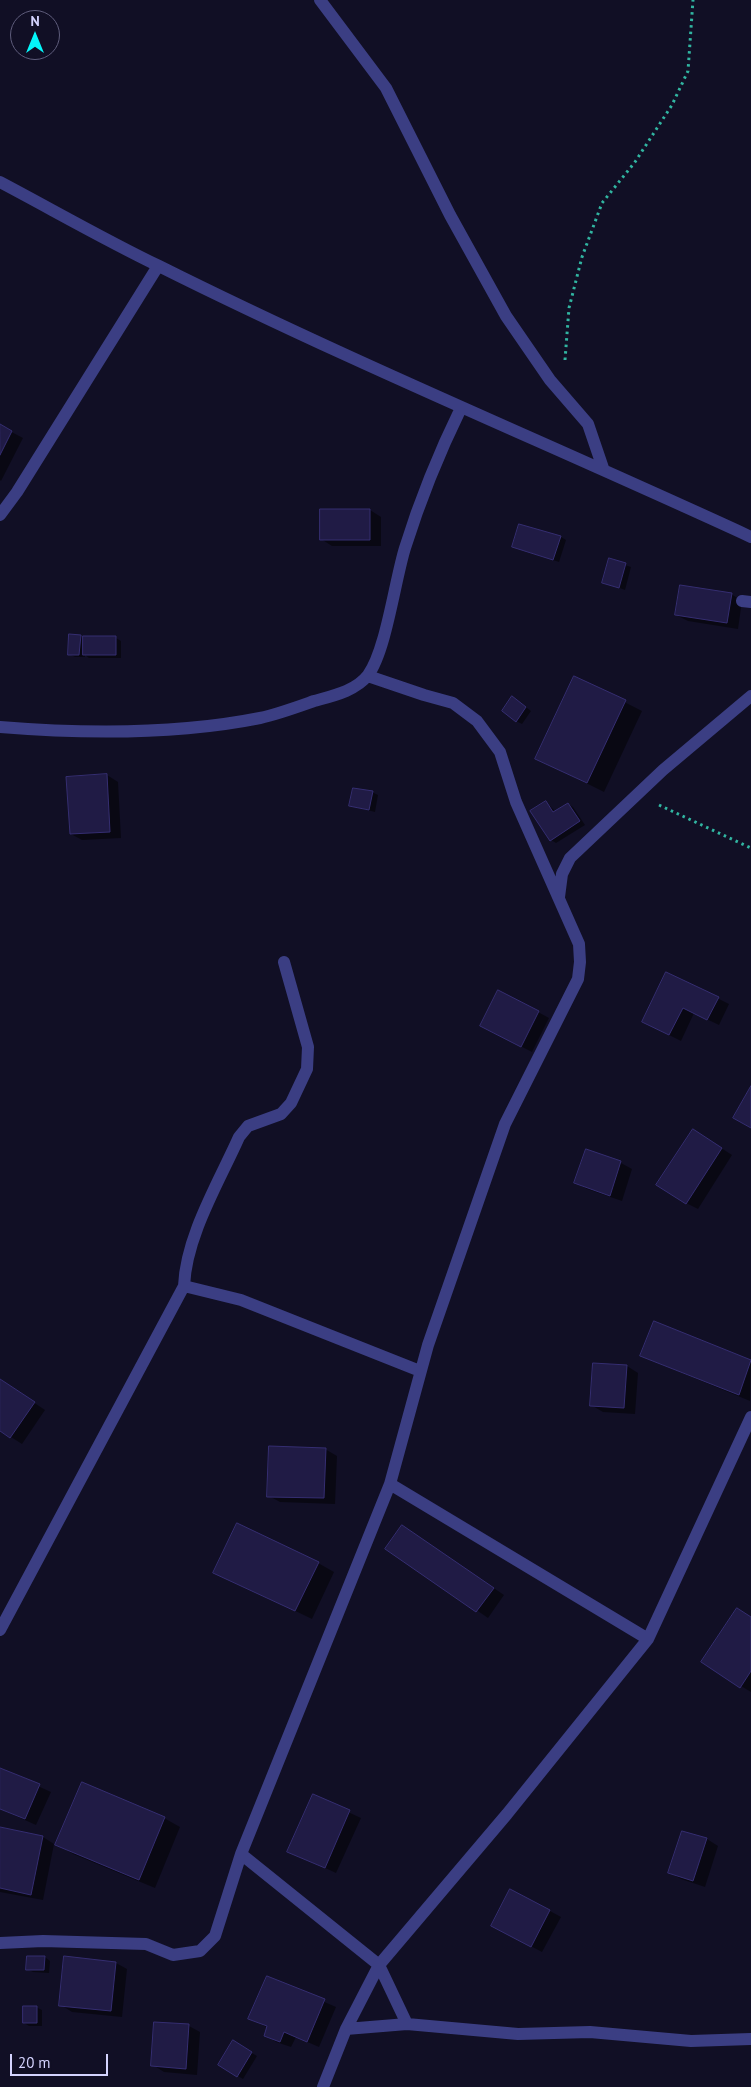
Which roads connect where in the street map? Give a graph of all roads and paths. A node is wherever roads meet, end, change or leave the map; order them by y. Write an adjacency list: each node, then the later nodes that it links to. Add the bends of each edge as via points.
1 (320, 0): 7 (street, via 386,88 450,215 506,316 550,380 588,424)
2 (693, 0): 5 (path, via 688,70 666,114 635,162 602,203 582,257 569,308)
3 (0, 182): 4 (street)
4 (158, 266): 6 (street); 8 (street)
5 (564, 369)
6 (461, 408): 7 (street); 10 (street, via 419,506 404,550 378,654)
7 (603, 468): 9 (street)
8 (0, 515)
9 (751, 538)
10 (368, 676): 12 (street, via 350,690 261,718 170,730 56,731); 15 (street, via 453,703 477,721 500,752 516,802)
11 (751, 696): 13 (street)
12 (0, 727)
13 (627, 803): 14 (path, via 656,803); 15 (street, via 570,858 562,874)
14 (751, 848)
15 (559, 897): 18 (street, via 579,944 578,978 505,1124)
16 (284, 962): 17 (street, via 308,1047 307,1069 291,1104 281,1114 248,1126 239,1137 194,1239)
17 (184, 1286): 18 (street, via 241,1300); 21 (street)
18 (420, 1371): 20 (street)
19 (751, 1417): 22 (street)
20 (390, 1484): 22 (street); 23 (street)
21 (0, 1630)
22 (648, 1639): 25 (street, via 507,1814)
23 (241, 1854): 24 (street, via 216,1936 200,1951 173,1955 146,1944 43,1941); 25 (street)
24 (0, 1944)
25 (378, 1965): 26 (street); 27 (street)
26 (407, 2024): 27 (street); 28 (street, via 518,2034 590,2032 691,2041)
27 (346, 2029): 29 (street)
28 (751, 2039)
29 (323, 2087)

